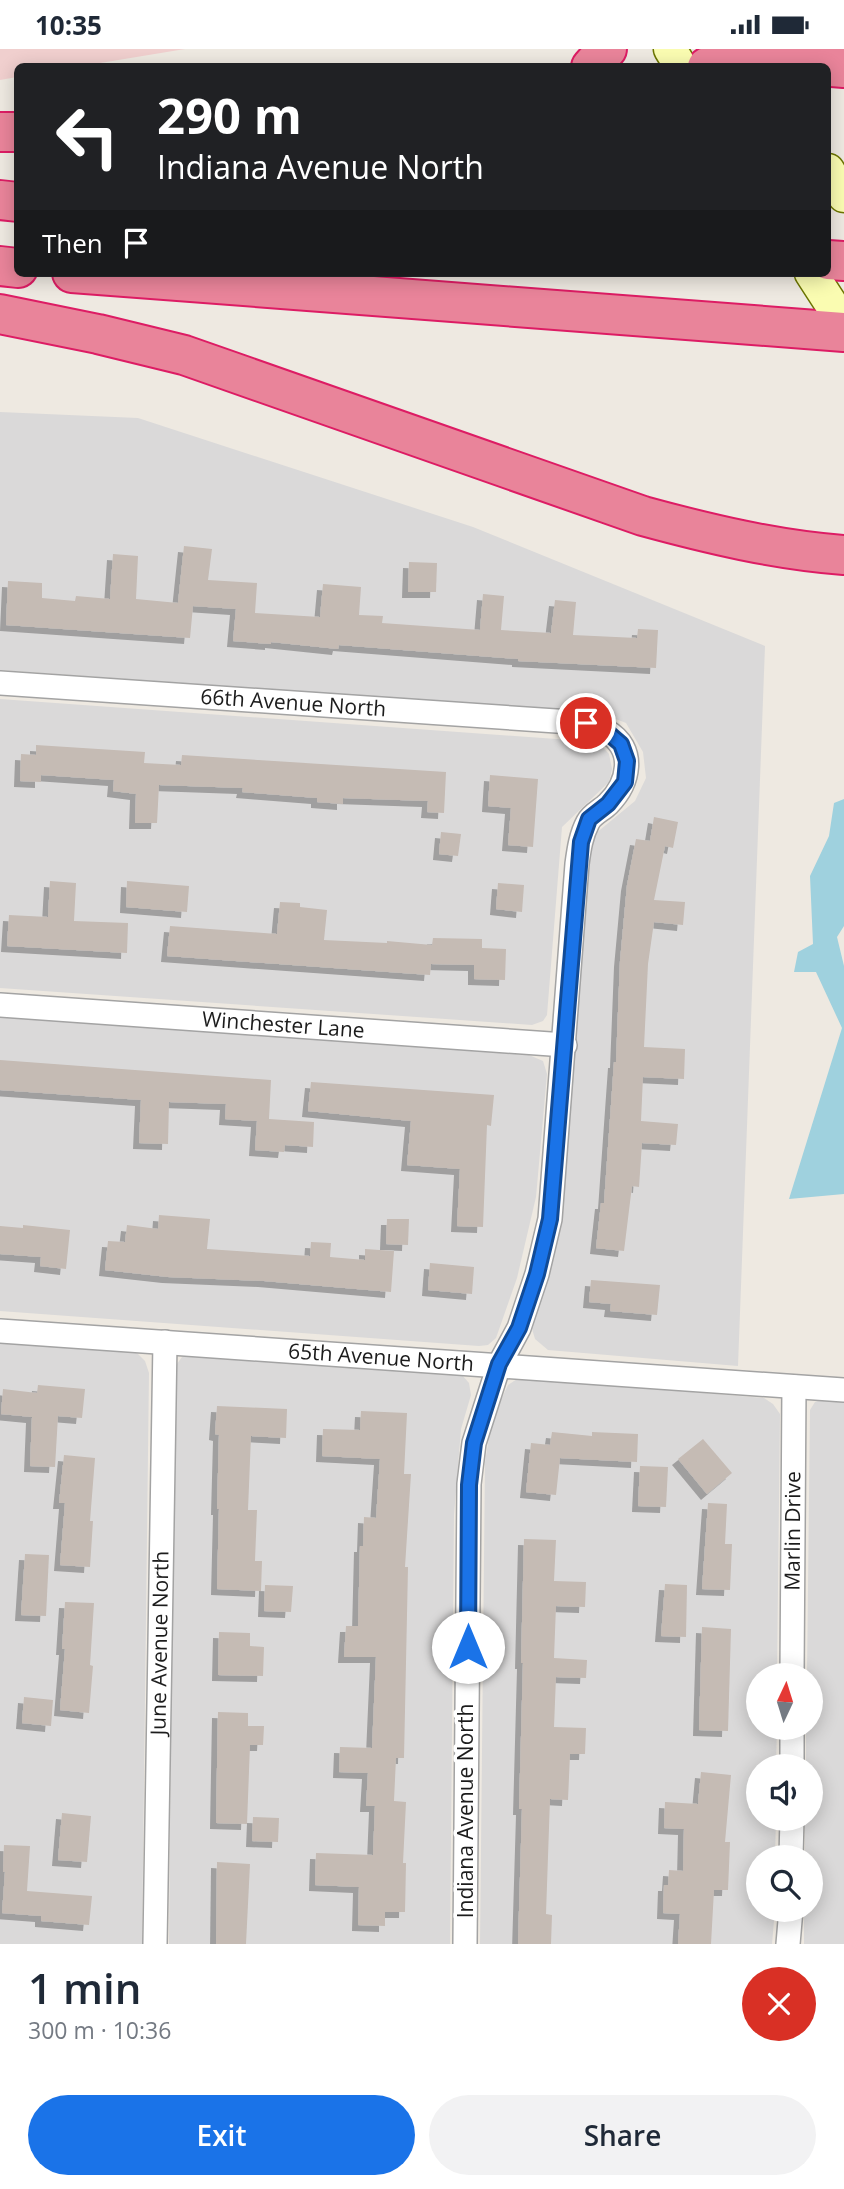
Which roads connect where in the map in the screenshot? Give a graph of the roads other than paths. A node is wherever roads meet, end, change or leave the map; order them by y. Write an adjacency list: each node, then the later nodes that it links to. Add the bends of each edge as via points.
1 (607, 49): 3 (highway)
2 (758, 59): 4 (highway); 5 (highway)
3 (595, 63)
4 (732, 63)
5 (796, 63)
6 (831, 175): 7 (main road)
7 (844, 196)
8 (124, 277): 12 (highway)
9 (814, 277): 11 (main road)
10 (0, 314): 13 (highway, via 184,355)
11 (844, 324)
12 (844, 332)
13 (519, 473): 14 (highway, via 688,529); 15 (highway, via 661,533 743,557)
14 (844, 555)
15 (844, 578)
16 (0, 683): 17 (street, 66th Avenue North)
17 (586, 723): 19 (street, Indiana Avenue North, via 621,744 627,761 625,782 589,819 581,842)
18 (0, 1005): 19 (street, Winchester Lane)
19 (565, 1045): 22 (street, Indiana Avenue North, via 550,1219 519,1328)
20 (0, 1331): 21 (street, 65th Avenue North)
21 (165, 1342): 22 (street, 65th Avenue North); 27 (street, June Avenue North)
22 (499, 1364): 23 (street, 65th Avenue North); 28 (street, Indiana Avenue North, via 474,1443 469,1485)
23 (794, 1387): 24 (street, 65th Avenue North); 25 (street, Marlin Drive)
24 (844, 1390)
25 (792, 1663)
26 (790, 1922): 29 (street)
27 (155, 1944)
28 (465, 1944)
29 (788, 1944)

